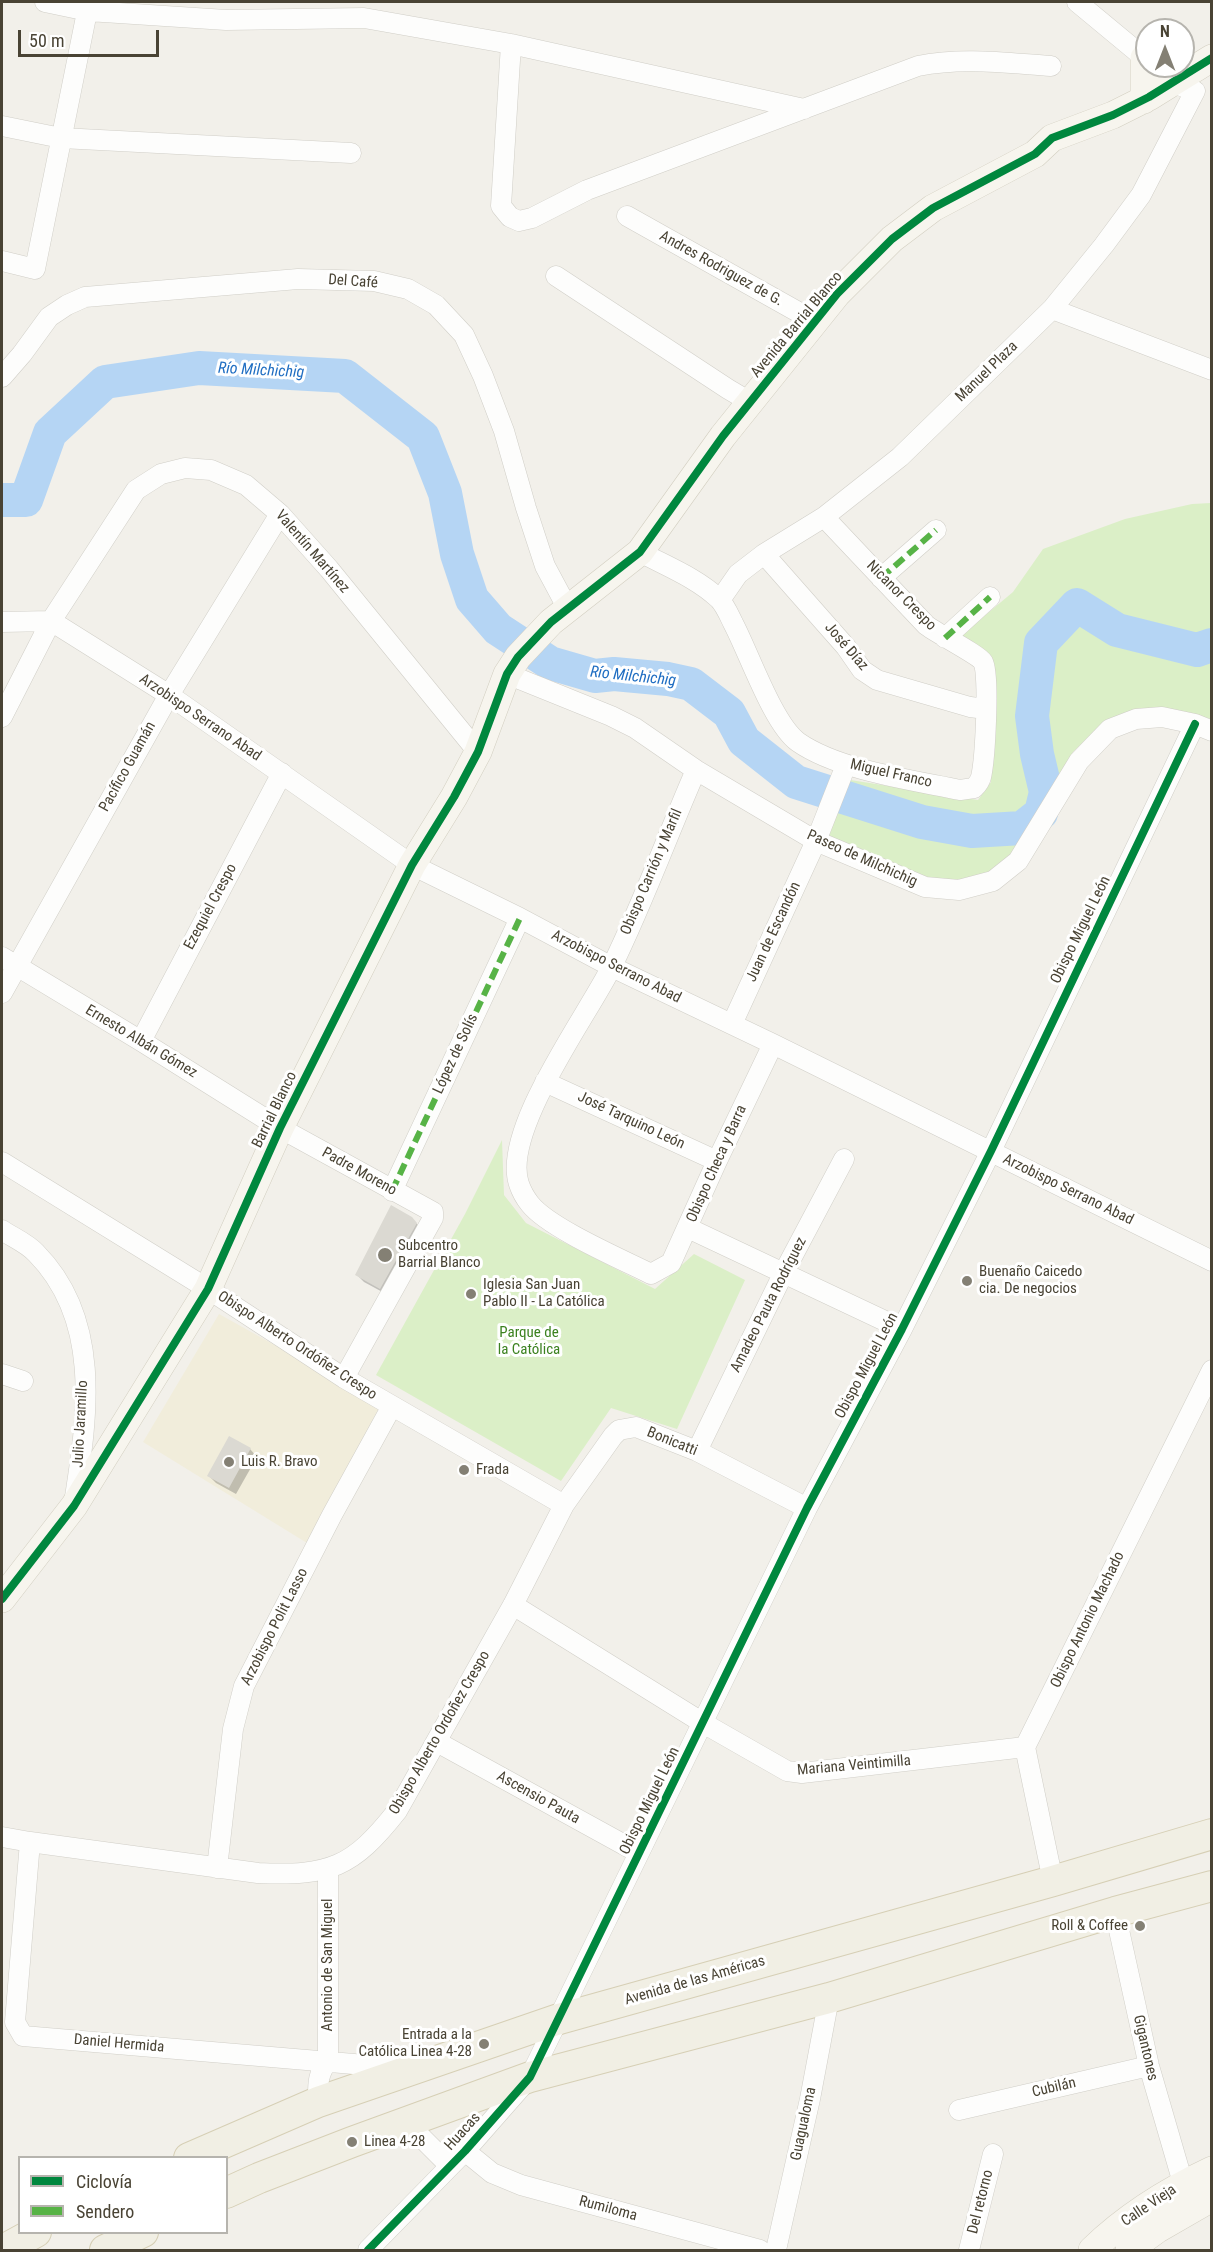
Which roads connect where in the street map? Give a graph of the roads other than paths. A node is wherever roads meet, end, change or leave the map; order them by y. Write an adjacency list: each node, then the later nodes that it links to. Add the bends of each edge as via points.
1 (45, 2): 3 (street)
2 (1077, 2): 6 (street)
3 (89, 6): 4 (street, via 226,20); 17 (street)
4 (364, 10): 5 (street)
5 (511, 44): 15 (street); 15 (street, via 501,206 519,221 587,190)
6 (1135, 46)
7 (1212, 58): 8 (street, Avenida Barrial Blanco)
8 (1195, 64)
9 (1051, 66): 15 (street, via 942,61 918,66)
10 (1166, 78): 14 (street, Avenida Barrial Blanco)
11 (1166, 78): 14 (street)
12 (1168, 78): 19 (street, Avenida Barrial Blanco, via 1138,122 1060,152)
13 (1170, 78): 23 (street, Manuel Plaza, via 1141,195)
14 (1144, 100): 19 (street, Avenida Barrial Blanco, via 1052,138)
15 (804, 110)
16 (2, 126): 17 (street)
17 (61, 138): 18 (street); 21 (street, via 35,269)
18 (351, 153)
19 (1035, 153): 24 (street, Avenida Barrial Blanco, via 933,208 892,238 837,294)
20 (627, 216): 24 (street, Andres Rodriguez de G.)
21 (2, 261)
22 (556, 276): 27 (street)
23 (1052, 309): 25 (street); 29 (street, Manuel Plaza, via 900,457)
24 (816, 322): 27 (street, Avenida Barrial Blanco)
25 (1212, 370)
26 (2, 377): 36 (street, Del Café, via 49,317 85,297 298,279 374,281 408,289 436,305 464,335 504,431)
27 (750, 402): 31 (street, Avenida Barrial Blanco)
28 (280, 514): 37 (street, Valentín Martínez, via 246,485 211,470 185,468 161,474 136,490); 42 (street, Pacífico Guamán); 46 (street, Valentín Martínez)
29 (824, 517): 32 (street, Manuel Plaza); 33 (street, Nicanor Crespo)
30 (936, 530): 33 (street)
31 (640, 552): 35 (street, Miguel Franco); 36 (street, Avenida Barrial Blanco)
32 (764, 554): 35 (street, Manuel Plaza, via 738,574); 43 (street, José Díaz, via 862,670 877,680)
33 (881, 578): 39 (street, Nicanor Crespo, via 926,625)
34 (990, 597): 39 (street)
35 (720, 600): 49 (street, Miguel Franco, via 787,732)
36 (560, 615): 40 (street, Barrial Blanco)
37 (51, 621): 38 (street); 42 (street, Arzobispo Serrano Abad); 44 (street, Valentín Martínez)
38 (2, 622)
39 (945, 638): 41 (street, Nicanor Crespo, via 980,658)
40 (512, 665): 46 (street, Barrial Blanco); 47 (street, Paseo de Milchichig, via 642,733)
41 (985, 665): 43 (street, Miguel Franco)
42 (169, 695): 48 (street, Arzobispo Serrano Abad); 53 (street, Pacífico Guamán)
43 (986, 710): 49 (street, Miguel Franco, via 981,778 974,788 960,790)
44 (2, 717)
45 (1203, 727): 50 (street, Paseo de Milchichig, via 1162,717 1136,719 1110,729 1079,761 1018,861 993,881 959,890 925,887); 61 (street, Obispo Miguel León)
46 (478, 752): 51 (street, Barrial Blanco)
47 (696, 770): 50 (street, Paseo de Milchichig); 54 (street, Obispo Carrión y Marfil)
48 (282, 772): 51 (street, Arzobispo Serrano Abad); 57 (street, Ezequiel Crespo)
49 (843, 772): 50 (street, Juan de Escandón)
50 (819, 832): 56 (street, Juan de Escandón)
51 (412, 865): 52 (street, Arzobispo Serrano Abad); 60 (street, Barrial Blanco)
52 (520, 918): 54 (street, Arzobispo Serrano Abad); 65 (street, López de Solís)
53 (9, 962): 55 (street, Pacífico Guamán); 57 (street, Ernesto Albán Gómez)
54 (612, 967): 56 (street, Arzobispo Serrano Abad); 59 (street, Obispo Carrión y Marfil)
55 (2, 993)
56 (732, 1024): 58 (street, Arzobispo Serrano Abad)
57 (141, 1041): 60 (street, Ernesto Albán Gómez)
58 (773, 1044): 61 (street, Arzobispo Serrano Abad); 63 (street, Obispo Checa y Barra)
59 (545, 1082): 63 (street, José Tarquino León); 69 (street, Obispo Carrión y Marfil, via 517,1162 519,1183 529,1204 549,1222)
60 (280, 1128): 65 (street, Padre Moreno); 71 (street, Barrial Blanco)
61 (991, 1151): 68 (street, Arzobispo Serrano Abad); 72 (street, Obispo Miguel León)
62 (844, 1160): 70 (street, Amadeo Pauta Rodríguez)
63 (717, 1161): 66 (street, Obispo Checa y Barra)
64 (2, 1162): 71 (street, Obispo Alberto Ordóñez Crespo)
65 (392, 1191): 75 (street, Padre Moreno, via 428,1207 433,1218)
66 (688, 1228): 69 (street, Obispo Checa y Barra, via 671,1263); 70 (street)
67 (2, 1230): 80 (street, Julio Jaramillo, via 35,1251 62,1286 77,1320 86,1402)
68 (1212, 1261)
69 (651, 1274)
70 (783, 1274): 72 (street); 78 (street, Amadeo Pauta Rodríguez)
71 (208, 1288): 75 (street, Obispo Alberto Ordóñez Crespo); 80 (street, Barrial Blanco)
72 (902, 1329): 81 (street, Obispo Miguel León)
73 (1212, 1370): 86 (street, Obispo Antonio Machado)
74 (2, 1374): 76 (street)
75 (344, 1378): 77 (street, Obispo Alberto Ordóñez Crespo)
76 (23, 1381)
77 (392, 1406): 79 (street, Obispo Alberto Ordóñez Crespo); 91 (street, Arzobispo Polit Lasso, via 244,1686 233,1729)
78 (697, 1451): 79 (street, Bonicatti, via 636,1427 619,1430); 81 (street, Bonicatti)
79 (564, 1505): 83 (street, Obispo Alberto Ordoñez Crespo)
80 (74, 1506): 82 (street, Barrial Blanco)
81 (807, 1508): 84 (street, Obispo Miguel León)
82 (2, 1599)
83 (513, 1605): 84 (street, Mariana Veintimilla); 85 (street, Obispo Alberto Ordoñez Crespo)
84 (703, 1723): 86 (street, Mariana Veintimilla, via 794,1773); 90 (street, Obispo Miguel León)
85 (437, 1742): 90 (street, Ascensio Pauta); 92 (street, Obispo Alberto Ordoñez Crespo, via 397,1811 374,1840)
86 (1025, 1747): 93 (street)
87 (1212, 1834): 93 (main road, Avenida de las Américas)
88 (2, 1837): 89 (street, Obispo Alberto Ordoñez Crespo)
89 (30, 1842): 91 (street, Obispo Alberto Ordoñez Crespo); 98 (street, Daniel Hermida, via 15,2022 23,2036)
90 (639, 1853): 97 (street, Obispo Miguel León)
91 (217, 1868): 92 (street, Obispo Alberto Ordoñez Crespo, via 294,1875)
92 (328, 1869): 98 (street, Antonio de San Miguel)
93 (1053, 1881): 97 (main road, Avenida de las Américas)
94 (1212, 1886): 95 (main road)
95 (1115, 1912): 96 (main road); 99 (street, Gigantones)
96 (829, 1998): 101 (main road); 119 (street, Guagualoma)
97 (559, 2019): 100 (main road, Avenida de las Américas); 101 (street, Huacas)
98 (328, 2061): 100 (street, Daniel Hermida); 102 (street, via 318,2079)
99 (1149, 2066): 103 (street, Cubilán); 110 (street, Gigantones)
100 (411, 2069): 102 (main road, Avenida de las Américas)
101 (530, 2077): 104 (main road); 105 (street, Huacas)
102 (318, 2102): 107 (main road, Avenida de las Américas)
103 (958, 2110)
104 (407, 2123): 108 (street); 111 (main road)
105 (465, 2151): 108 (street, Huacas); 118 (street, Rumiloma, via 492,2173 521,2185)
106 (993, 2154): 120 (street, Del retorno)
107 (191, 2156)
108 (450, 2166): 117 (street, Huacas)
109 (1212, 2170): 110 (street, Calle Vieja)
110 (1183, 2183): 121 (street, Calle Vieja, via 1134,2214)
111 (228, 2192)
112 (1212, 2198): 122 (street, Calle Vieja)
113 (32, 2234): 115 (main road)
114 (139, 2234): 116 (main road)
115 (3, 2250)
116 (105, 2250)
117 (368, 2250)
118 (760, 2250)
119 (776, 2250)
120 (969, 2250)
121 (1092, 2250)
122 (1129, 2250)

